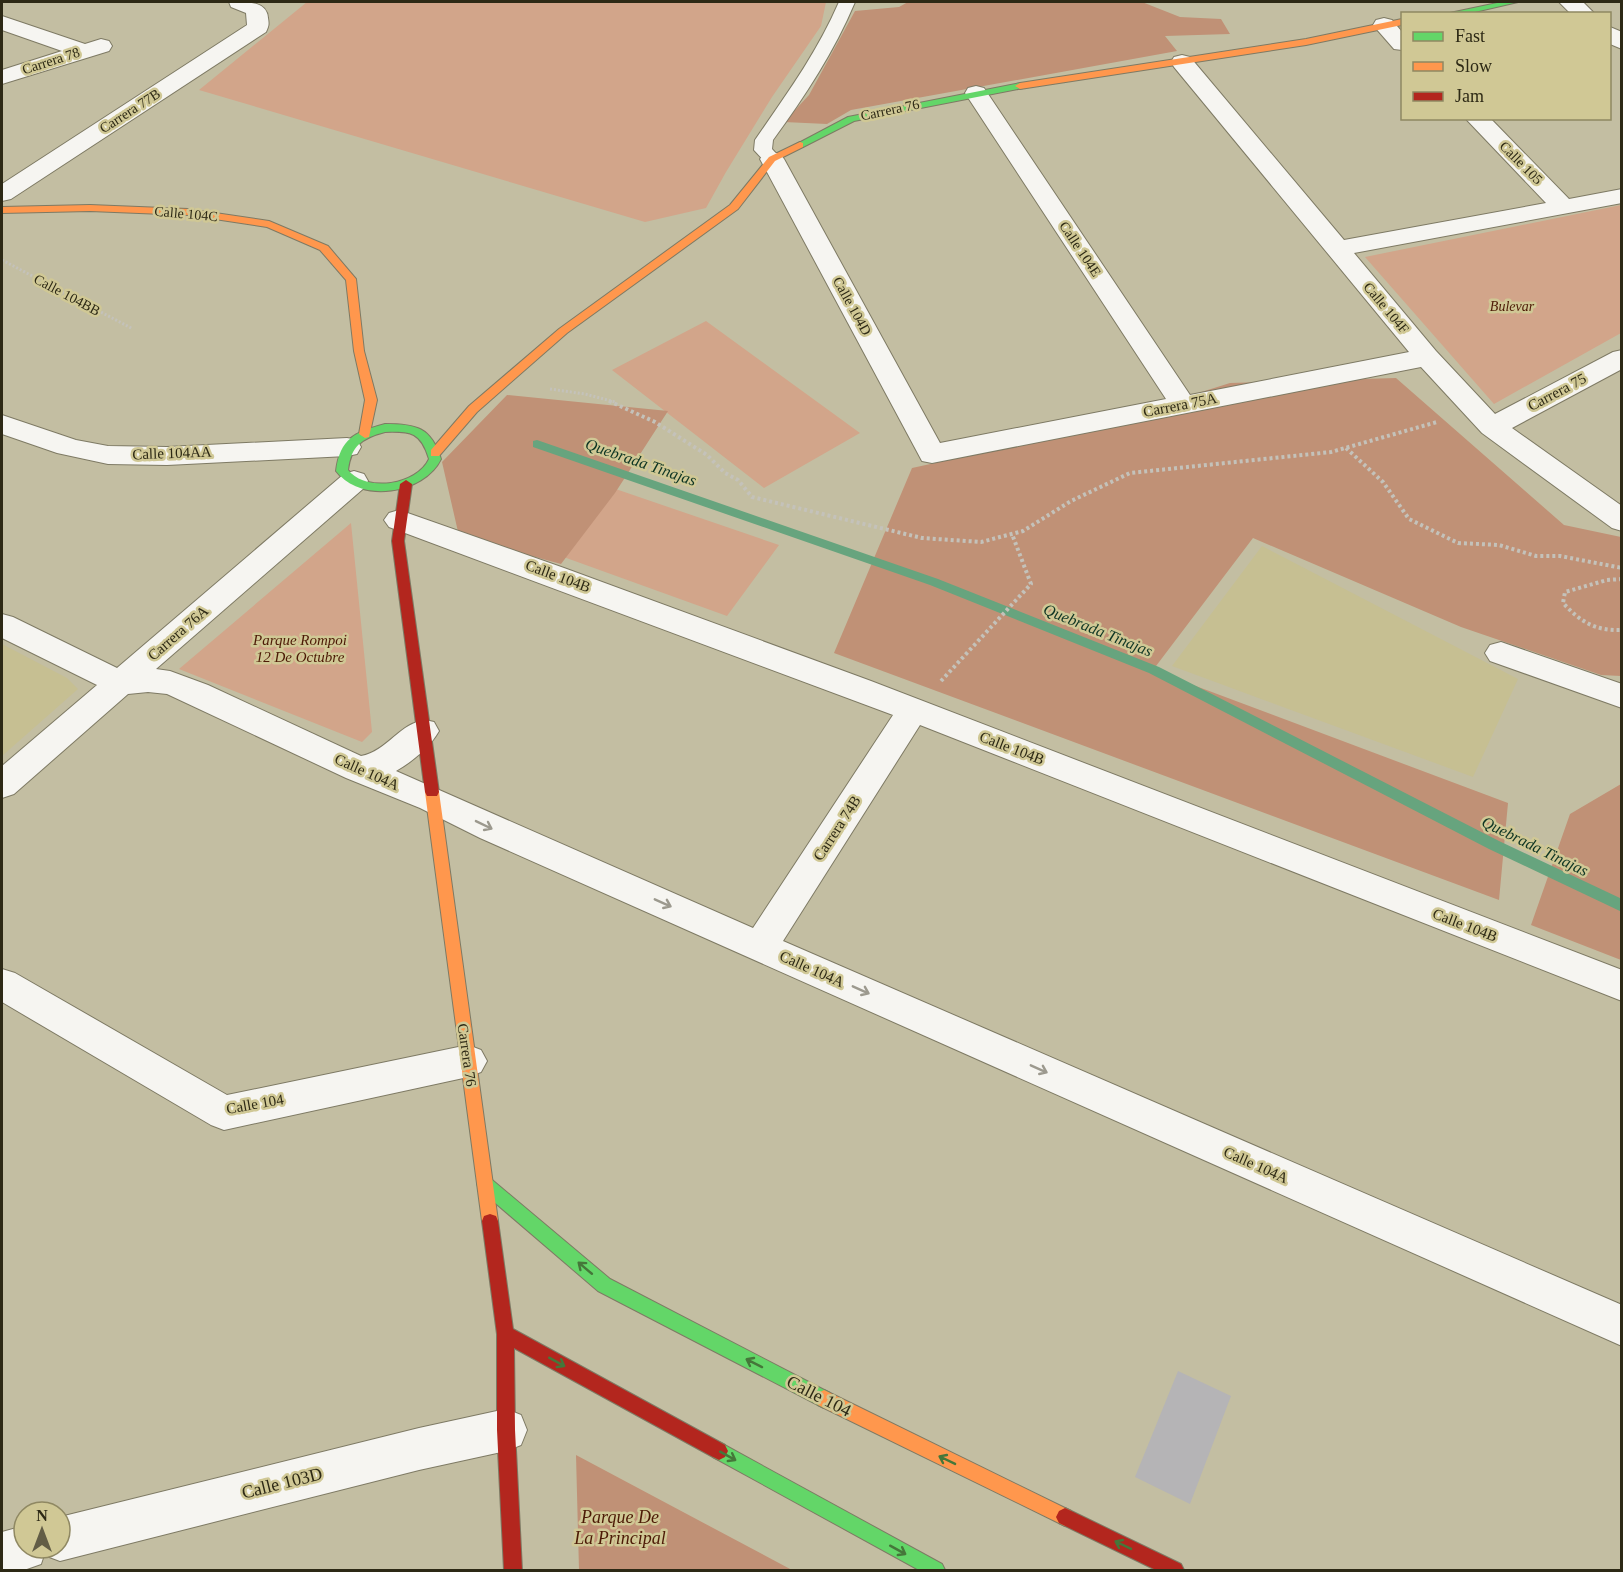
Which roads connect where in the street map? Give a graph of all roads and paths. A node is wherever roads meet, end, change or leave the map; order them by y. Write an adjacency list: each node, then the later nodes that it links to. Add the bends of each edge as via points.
1 (239, 2): 15 (street, Carrera 77B, via 257,10 258,27)
2 (847, 2): 14 (lane, via 806,84 764,140 763,150)
3 (1514, 2): 5 (main road)
4 (1570, 2): 6 (street)
5 (1460, 12)
6 (1582, 12)
7 (2, 23): 11 (street, Carrera 78, via 93,48)
8 (1393, 24): 9 (street); 10 (main road, Carrera 76)
9 (1401, 42)
10 (1182, 62): 12 (main road, Carrera 76); 19 (street, Calle 104F)
11 (2, 77)
12 (976, 93): 14 (main road, Carrera 76, via 850,119); 25 (street, Calle 104E)
13 (1478, 120): 17 (street, Calle 105)
14 (772, 159): 26 (main road, Carrera 76, via 734,207 563,331); 36 (street, Calle 104D)
15 (2, 194)
16 (1622, 196): 17 (street)
17 (1565, 208): 19 (street)
18 (2, 210): 24 (main road, Calle 104C, via 188,212 269,224 324,248 351,279 359,351)
19 (1338, 249): 22 (street, Calle 104F)
20 (2, 260): 21 (path, Calle 104BB)
21 (133, 329)
22 (1427, 357): 25 (street, Carrera 75A); 30 (street, Calle 104F)
23 (1622, 358): 30 (street, Carrera 75)
24 (371, 400): 31 (main road); 33 (main road)
25 (1183, 404): 36 (street, Carrera 75A)
26 (473, 409): 27 (main road, Carrera 76); 35 (main road, Carrera 76)
27 (452, 416)
28 (431, 423): 32 (main road)
29 (2, 424): 33 (street, Calle 104AA, via 106,455 143,456)
30 (1492, 427): 40 (street, Calle 104F)
31 (395, 428): 32 (main road); 33 (main road)
32 (411, 430): 35 (main road, via 428,438)
33 (356, 440): 38 (main road, via 341,465 348,477)
34 (1345, 448): 42 (path, via 1383,482 1409,519 1458,543 1499,545 1536,556 1560,556)
35 (435, 453): 37 (main road, via 428,470)
36 (932, 454)
37 (406, 483): 38 (main road, via 394,487); 39 (main road, Carrera 76)
38 (362, 484): 39 (main road, Carrera 76); 48 (street, Carrera 76A)
39 (390, 520): 50 (street, Calle 104B, via 606,594); 51 (main road, Carrera 76)
40 (1622, 521)
41 (1012, 534): 46 (path, via 1031,584)
42 (1622, 568)
43 (1622, 579): 45 (path, via 1565,592 1563,603 1580,622 1599,632)
44 (2, 625): 48 (street)
45 (1622, 630)
46 (976, 643): 50 (path)
47 (1501, 653): 49 (street)
48 (120, 683): 52 (street, Calle 104A, via 170,683); 53 (street, Carrera 76A)
49 (1622, 696)
50 (913, 710): 55 (street, Carrera 74B); 57 (street, Calle 104B)
51 (423, 731): 52 (street, via 393,758 375,767); 54 (main road, Carrera 76)
52 (358, 769): 54 (street, Calle 104A)
53 (2, 784)
54 (432, 799): 55 (street, Calle 104A, one-way to 55); 58 (main road, Carrera 76)
55 (761, 946): 60 (street, Calle 104A, one-way to 60)
56 (2, 984): 58 (street, Calle 104, via 224,1113)
57 (1622, 986)
58 (468, 1061): 59 (main road, Carrera 76)
59 (485, 1184): 61 (main road, Carrera 76); 66 (main road, Calle 104, one-way to 59, via 873,1424 604,1285)
60 (1622, 1326)
61 (505, 1334): 62 (main road, Carrera 76); 65 (main road, one-way to 65)
62 (506, 1430): 63 (street, Calle 103D); 64 (main road, Carrera 76)
63 (72, 1536)
64 (513, 1570)
65 (936, 1570)
66 (1175, 1570)

